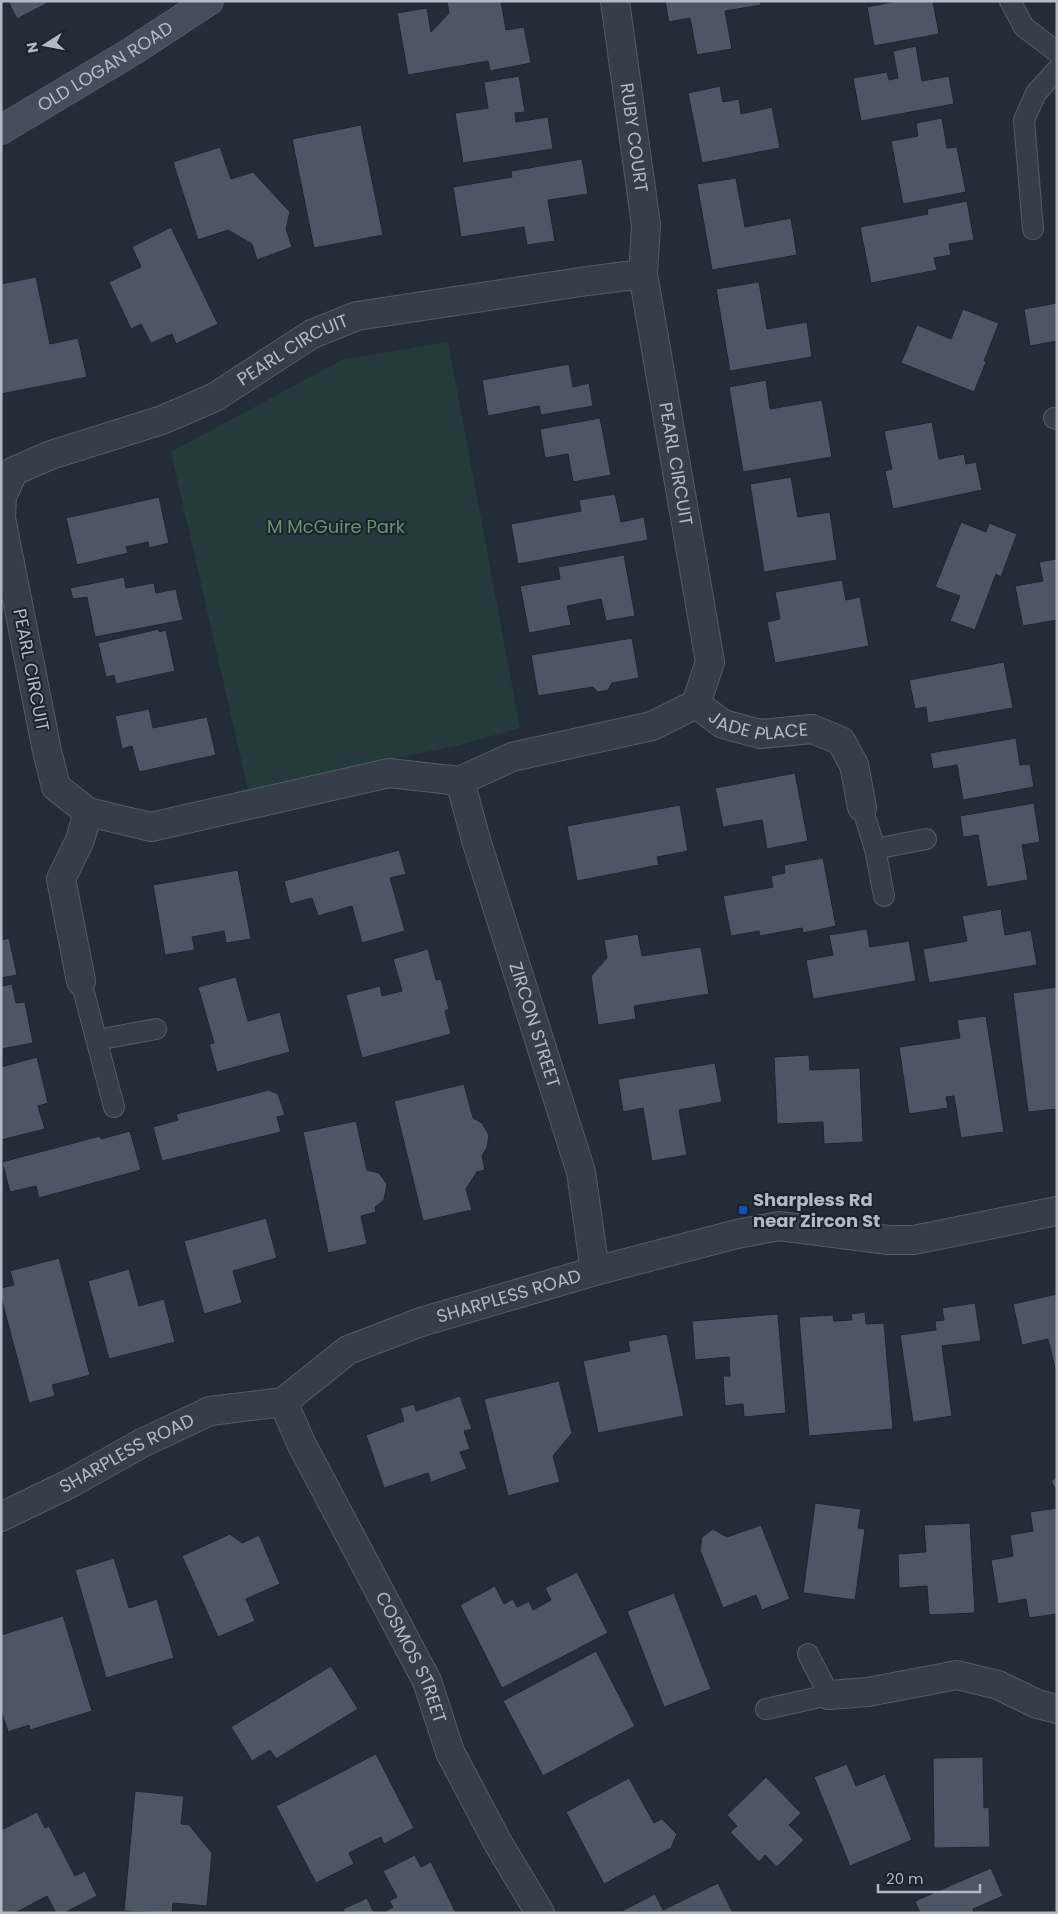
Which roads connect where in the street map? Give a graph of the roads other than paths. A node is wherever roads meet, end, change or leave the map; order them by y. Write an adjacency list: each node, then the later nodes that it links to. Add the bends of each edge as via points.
1 (209, 1): 6 (main road, OLD LOGAN ROAD)
2 (615, 1): 8 (street, RUBY COURT, via 646,225)
3 (1010, 1): 4 (lane, via 1024,27)
4 (1057, 52)
5 (1057, 70): 7 (lane, via 1036,93 1024,120)
6 (1, 130)
7 (1033, 229)
8 (643, 274): 9 (street, PEARL CIRCUIT, via 357,316 312,334 215,397 190,408 162,420); 10 (street, PEARL CIRCUIT, via 710,662)
9 (8, 468): 13 (street, PEARL CIRCUIT, via 2,496 2,518 47,751 56,788)
10 (696, 704): 11 (street, via 652,726 512,758); 12 (street, JADE PLACE, via 723,724 760,734 812,729 841,741 854,765)
11 (460, 781): 13 (street, PEARL CIRCUIT, via 389,773 152,826); 22 (street, ZIRCON STREET, via 581,1172)
12 (862, 808): 15 (lane)
13 (88, 812): 17 (street, via 80,840 61,879)
14 (926, 839): 15 (lane)
15 (875, 849): 16 (lane)
16 (884, 896)
17 (80, 981): 19 (lane)
18 (156, 1029): 19 (lane)
19 (97, 1040): 20 (lane)
20 (114, 1107)
21 (1057, 1212): 22 (street, SHARPLESS ROAD, via 914,1240 888,1240 779,1226)
22 (595, 1271): 23 (street, SHARPLESS ROAD, via 421,1322 348,1350)
23 (284, 1402): 24 (street, SHARPLESS ROAD, via 210,1411); 29 (street, COSMOS STREET, via 302,1445 427,1681 450,1752 498,1843)
24 (1, 1517)
25 (808, 1654): 26 (lane)
26 (829, 1695): 27 (lane); 28 (street, via 868,1692 957,1675 998,1685 1037,1704)
27 (766, 1709)
28 (1057, 1709)
29 (540, 1913)

